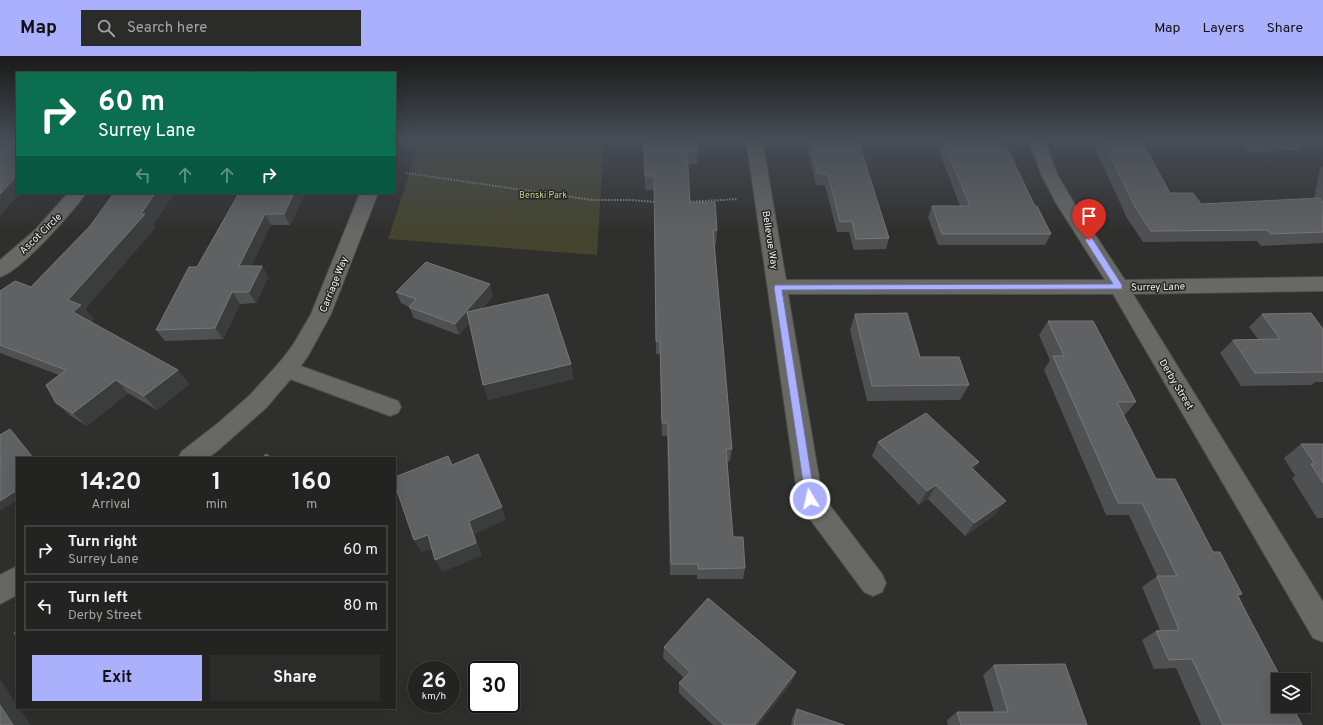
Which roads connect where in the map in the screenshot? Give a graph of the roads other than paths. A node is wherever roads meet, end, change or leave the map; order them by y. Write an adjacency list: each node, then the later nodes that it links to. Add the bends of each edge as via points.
1 (759, 169): 8 (street, Bellevue Way)
2 (1047, 169): 7 (street, Derby Street, via 1065,203)
3 (76, 194): 5 (street, Ascot Circle, via 62,213 34,241)
4 (369, 194): 9 (street, Carriage Way, via 325,306 313,330)
5 (0, 270)
6 (1323, 284): 7 (street, Surrey Lane)
7 (1119, 287): 8 (street, Surrey Lane); 15 (street, Derby Street)
8 (778, 288): 13 (street, Bellevue Way, via 810,499)
9 (287, 369): 10 (street); 11 (street, Carriage Way, via 242,416)
10 (390, 406)
11 (191, 457)
12 (16, 580): 14 (street)
13 (873, 583)
14 (0, 591)
15 (1322, 623)

